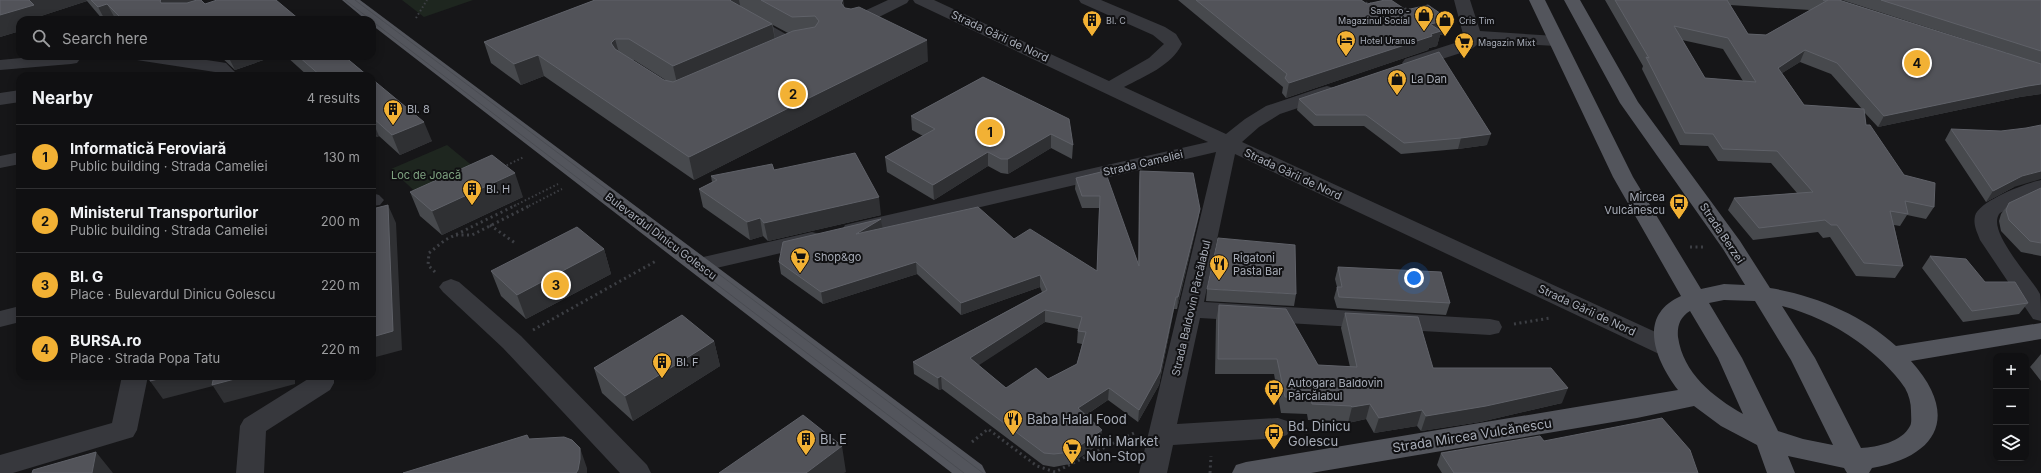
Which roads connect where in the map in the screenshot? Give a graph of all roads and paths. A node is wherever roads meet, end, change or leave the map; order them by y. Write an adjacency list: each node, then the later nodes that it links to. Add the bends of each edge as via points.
1 (350, 0): 13 (main road, Bulevardul Dinicu Golescu)
2 (427, 0): 15 (path)
3 (901, 0): 17 (street)
4 (921, 0): 29 (street, Strada Gării de Nord)
5 (1087, 0): 29 (street, via 1159,31 1170,38 1173,44 1172,49 1164,56)
6 (1462, 0): 18 (street)
7 (1537, 0): 19 (main road)
8 (1572, 0): 42 (main road, Strada Berzei, via 1636,113)
9 (1359, 1): 10 (path)
10 (1375, 4)
11 (1398, 7): 12 (path)
12 (1421, 11)
13 (371, 16)
14 (741, 16): 21 (street)
15 (416, 18)
16 (376, 20): 37 (main road, Bulevardul Dinicu Golescu)
17 (853, 23)
18 (1473, 36): 19 (street); 26 (street, via 1473,40 1464,46)
19 (1556, 41): 43 (main road, via 1623,177)
20 (811, 42): 21 (street)
21 (792, 45): 22 (street)
22 (770, 55)
23 (171, 60): 27 (street, via 220,67)
24 (72, 64): 25 (street)
25 (0, 65)
26 (1396, 68)
27 (226, 72)
28 (1344, 86): 32 (street, Strada Cameliei, via 1273,110)
29 (1111, 87): 32 (street, Strada Gării de Nord)
30 (16, 97): 31 (street)
31 (0, 100)
32 (1228, 143): 45 (street, Strada Cameliei); 49 (street, Strada Baldovin Pârcălabul); 57 (street, Strada Gării de Nord)
33 (16, 159): 34 (street)
34 (0, 162)
35 (510, 164): 36 (path)
36 (497, 170)
37 (581, 176): 39 (path); 40 (path); 44 (main road, Bulevardul Dinicu Golescu)
38 (2041, 186): 50 (street, via 1992,208 1986,215 1985,226)
39 (490, 225): 40 (path, via 472,235); 41 (path)
40 (454, 235): 46 (path, via 429,253 428,265)
41 (515, 243)
42 (1732, 246): 43 (path); 47 (main road, Strada Berzei)
43 (1665, 247): 48 (main road)
44 (678, 250): 45 (main road, Bulevardul Dinicu Golescu); 56 (path)
45 (699, 265): 66 (main road, Bulevardul Dinicu Golescu)
46 (451, 287): 56 (street)
47 (1762, 294): 48 (main road, via 1724,292); 58 (main road, via 1790,300 1827,314 1862,332); 68 (main road, Strada Berzei, via 1803,358)
48 (1695, 298): 57 (main road, via 1676,309 1665,326); 64 (main road, via 1733,363)
49 (1190, 309): 54 (street); 63 (street, Strada Baldovin Pârcălabul)
50 (2041, 313)
51 (16, 315): 53 (street)
52 (1552, 318): 54 (path)
53 (0, 319)
54 (1490, 327)
55 (2041, 331): 58 (main road)
56 (512, 342): 70 (street)
57 (1666, 347): 61 (main road, via 1676,371)
58 (1892, 355): 68 (main road, via 1913,380 1922,398 1924,427 1910,444)
59 (134, 380): 67 (street, via 124,430)
60 (321, 380): 69 (street, via 321,383 253,426)
61 (1698, 396): 64 (main road, via 1730,419); 75 (main road, Strada Mircea Vulcănescu)
62 (1278, 428): 63 (street)
63 (1162, 434): 72 (path, via 1142,428); 73 (street, Strada Baldovin Pârcălabul)
64 (1768, 439): 68 (main road); 76 (main road)
65 (1207, 450): 74 (path, via 1210,454)
66 (952, 458): 71 (main road, Bulevardul Dinicu Golescu); 72 (path, via 988,429 1037,466)
67 (0, 466)
68 (1857, 466)
69 (250, 473)
70 (637, 473)
71 (972, 473)
72 (1056, 473)
73 (1153, 473)
74 (1210, 473)
75 (1246, 473)
76 (1781, 473)

